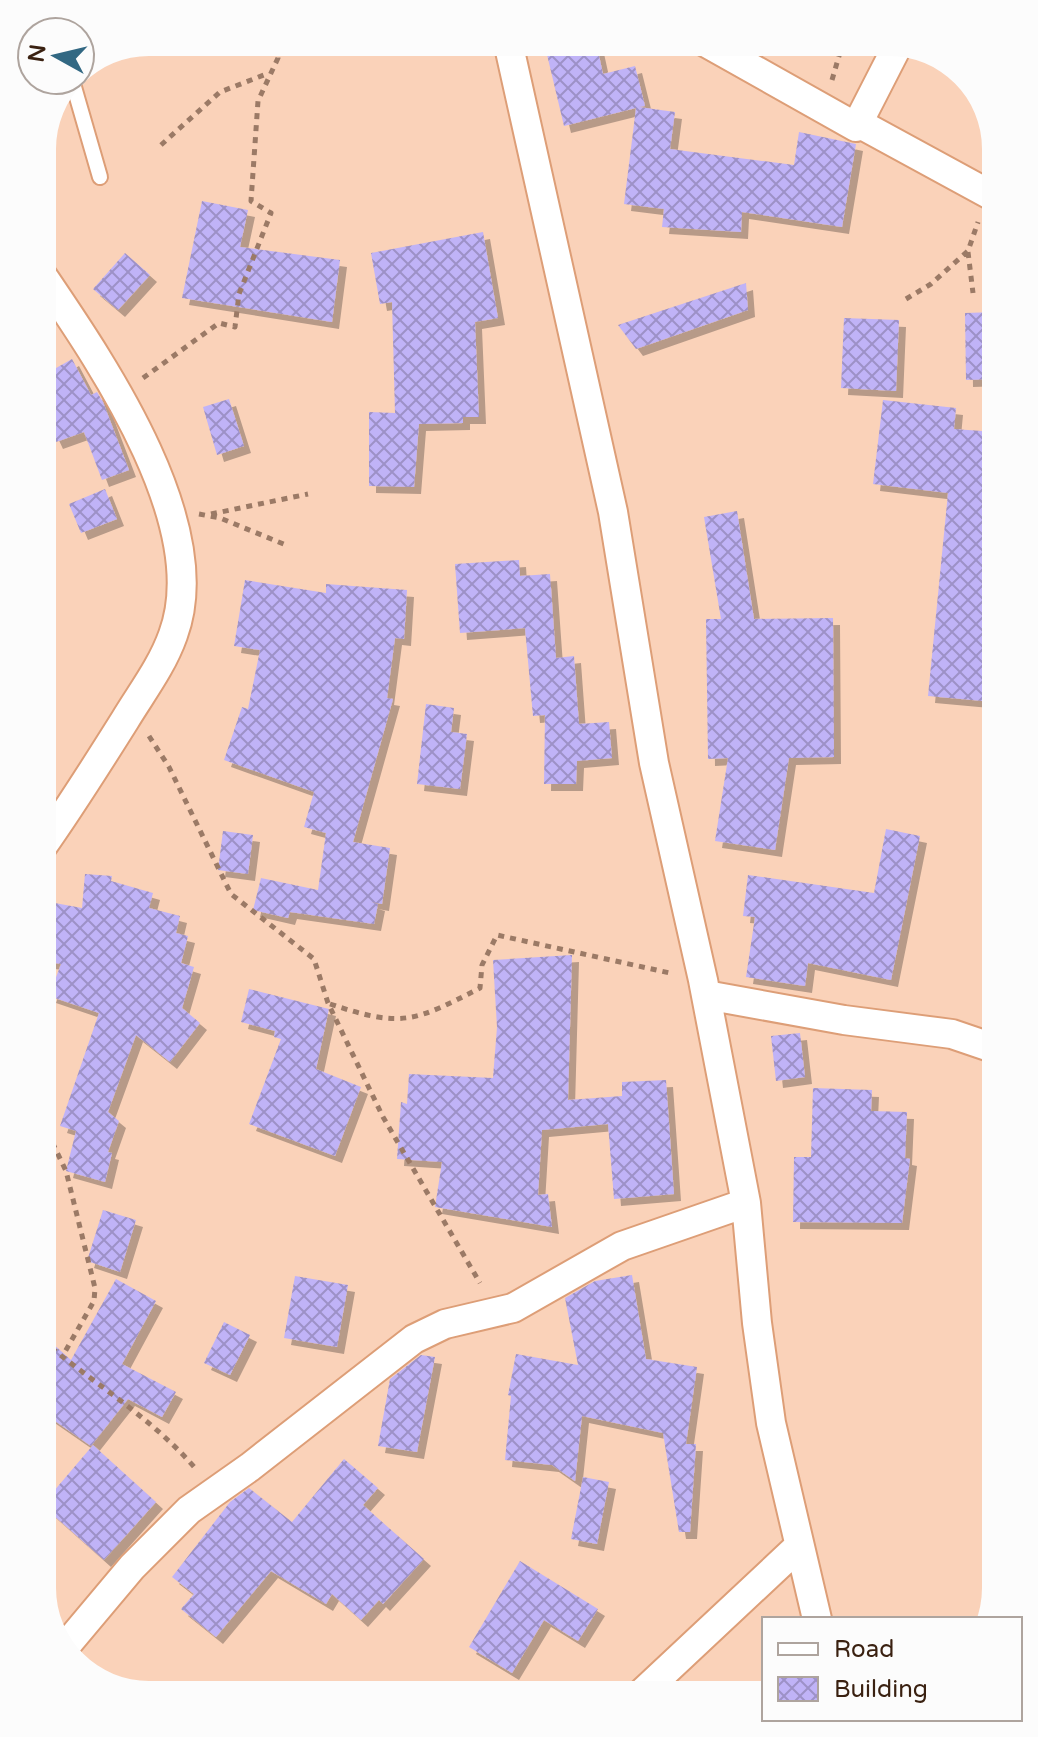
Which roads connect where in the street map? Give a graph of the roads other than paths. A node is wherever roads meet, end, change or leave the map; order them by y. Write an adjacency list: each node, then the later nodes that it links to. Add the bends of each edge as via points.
1 (511, 56): 10 (street, via 610,497 654,763)
2 (730, 56): 5 (street)
3 (892, 56): 5 (street)
4 (77, 96): 6 (lane)
5 (856, 127): 7 (street, via 862,125)
6 (100, 177)
7 (982, 191)
8 (56, 297): 9 (street, via 123,400 167,507 178,545 180,607 163,660)
9 (56, 826)
10 (704, 987): 11 (street, via 844,1020 952,1034); 12 (street)
11 (982, 1044)
12 (746, 1203): 13 (street, via 771,1423); 15 (street, via 640,1238 528,1301 445,1324 414,1339 189,1510)
13 (798, 1547): 14 (street); 16 (street)
14 (816, 1617)
15 (71, 1639)
16 (655, 1681)

